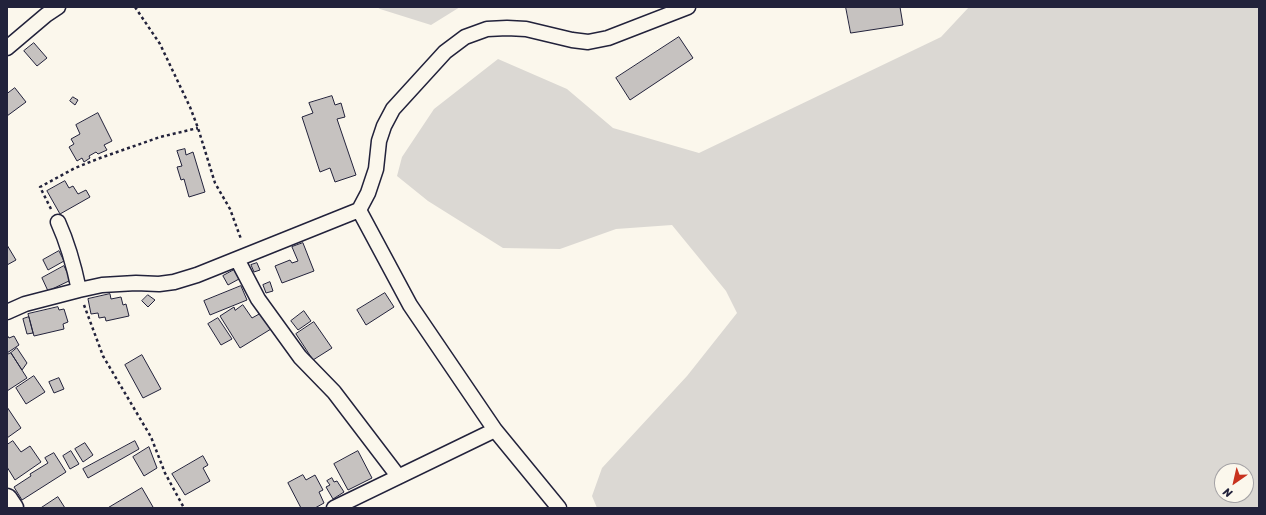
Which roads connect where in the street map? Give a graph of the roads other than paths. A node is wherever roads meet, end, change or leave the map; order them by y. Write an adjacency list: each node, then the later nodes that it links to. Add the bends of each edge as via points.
1 (58, 7): 3 (street)
2 (688, 7): 4 (street, via 608,38 588,42 526,29 507,28 487,29 465,37 445,52 393,108 379,141 376,170)
3 (7, 48)
4 (359, 210): 6 (street); 9 (street, via 410,305)
5 (58, 222): 7 (street, via 70,253)
6 (241, 257): 7 (street, via 174,282 102,285); 10 (street, via 258,299 300,357 334,392)
7 (79, 290): 8 (street, via 25,304)
8 (7, 312)
9 (495, 430): 10 (street); 14 (street)
10 (398, 476): 13 (street)
11 (7, 499): 12 (main road)
12 (13, 508)
13 (334, 508)
14 (559, 508)

